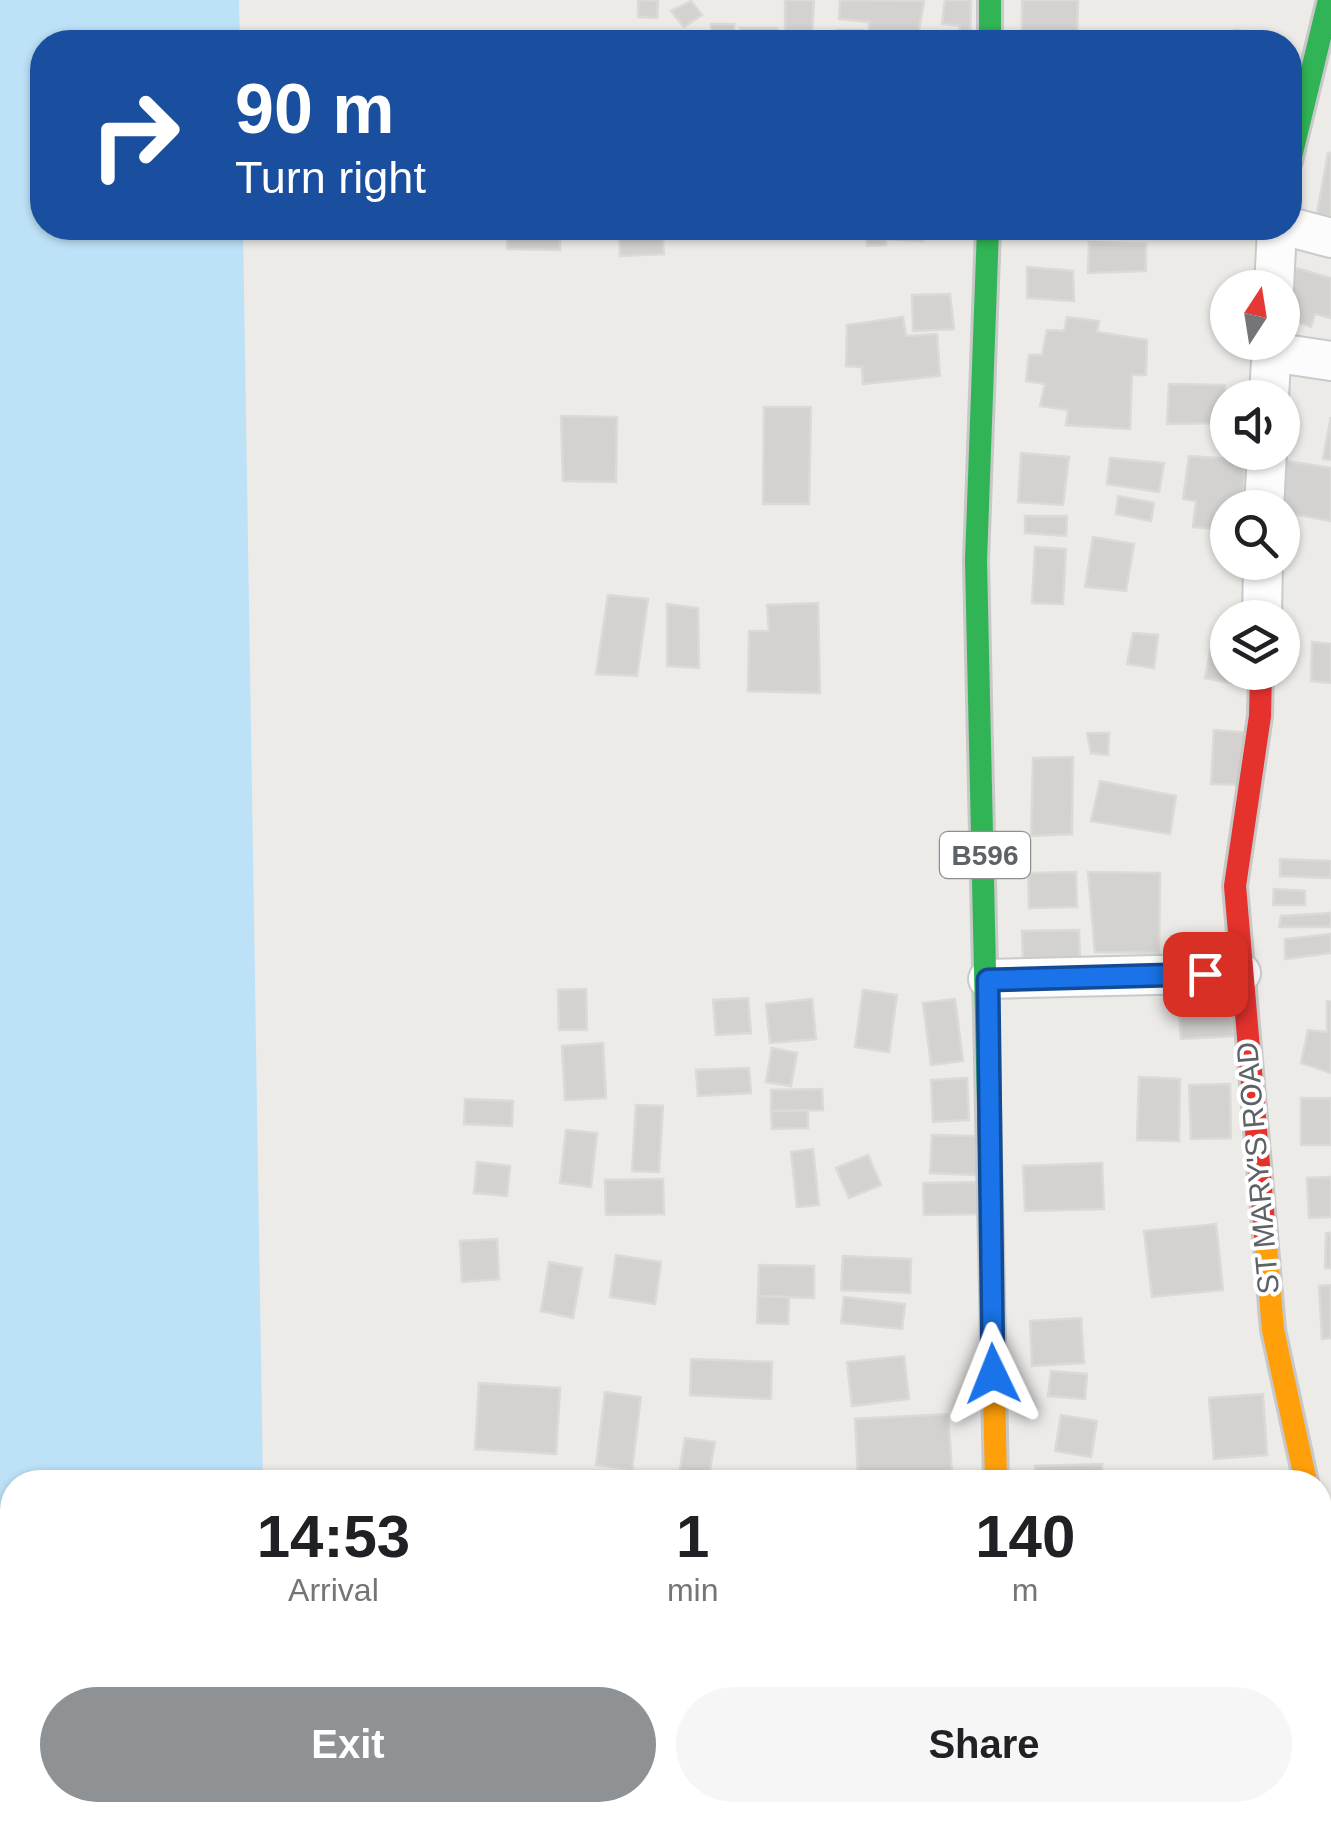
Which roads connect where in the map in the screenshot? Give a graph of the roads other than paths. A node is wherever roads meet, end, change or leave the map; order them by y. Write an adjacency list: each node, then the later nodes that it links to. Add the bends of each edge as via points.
1 (990, 0): 3 (main road)
2 (1329, 0): 4 (main road)
3 (990, 30)
4 (1302, 111)
5 (1302, 230): 6 (street)
6 (1331, 238)
7 (988, 240): 14 (main road, B596, via 976,562)
8 (1276, 240): 9 (street)
9 (1275, 270)
10 (1300, 354): 11 (street)
11 (1331, 361)
12 (1261, 690): 13 (main road, ST MARY'S ROAD, via 1235,886)
13 (1241, 973): 14 (street); 16 (main road, ST MARY'S ROAD, via 1272,1330)
14 (988, 980): 15 (main road, B596)
15 (996, 1470)
16 (1303, 1470)

